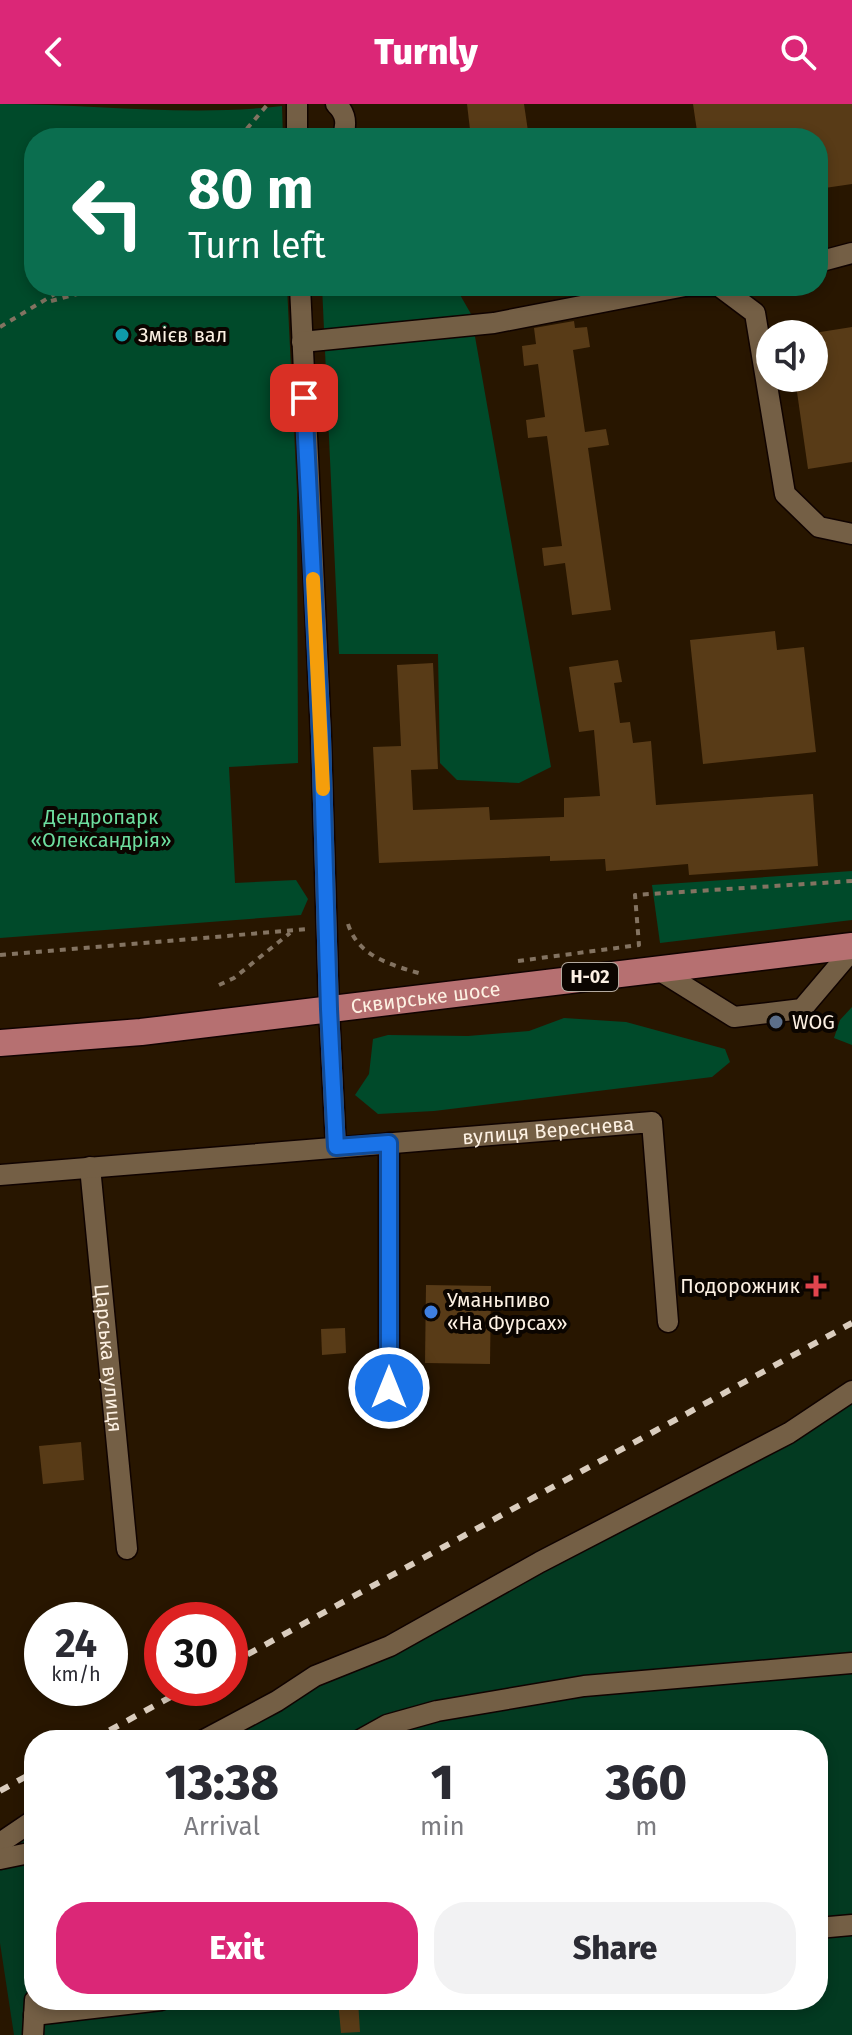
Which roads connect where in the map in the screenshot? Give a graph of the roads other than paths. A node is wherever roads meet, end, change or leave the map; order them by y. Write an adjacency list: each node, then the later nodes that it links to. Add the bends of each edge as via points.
1 (297, 104): 3 (street)
2 (336, 104): 4 (street)
3 (297, 128)
4 (346, 128)
5 (852, 253): 6 (street)
6 (828, 259)
7 (300, 296): 10 (street)
8 (633, 296): 10 (street, via 494,323)
9 (733, 296): 11 (street, via 755,313 785,494 819,527)
10 (302, 342): 14 (street)
11 (852, 534)
12 (852, 948): 13 (main road, Сквирське шосе / Н-02); 13 (street, via 802,1009 734,1017)
13 (657, 969): 14 (main road, Сквирське шосе / Н-02)
14 (329, 1009): 15 (main road, Сквирське шосе / Н-02); 17 (street)
15 (0, 1043)
16 (389, 1143): 17 (street); 20 (street, вулиця Вереснева, via 652,1122); 21 (street)
17 (336, 1147): 18 (street)
18 (90, 1167): 19 (street); 23 (street, Царська вулиця)
19 (0, 1175)
20 (668, 1322)
21 (389, 1388)
22 (852, 1391): 25 (street, via 789,1433 390,1646 315,1676)
23 (127, 1549)
24 (852, 1663): 26 (street, via 584,1686 437,1711)
25 (223, 1730)
26 (378, 1730)
27 (24, 1827): 28 (street)
28 (0, 1843)
29 (24, 1854): 30 (street)
30 (0, 1859)
31 (852, 1925): 32 (street)
32 (828, 1927)
33 (86, 2010): 34 (street)
34 (34, 2017)

